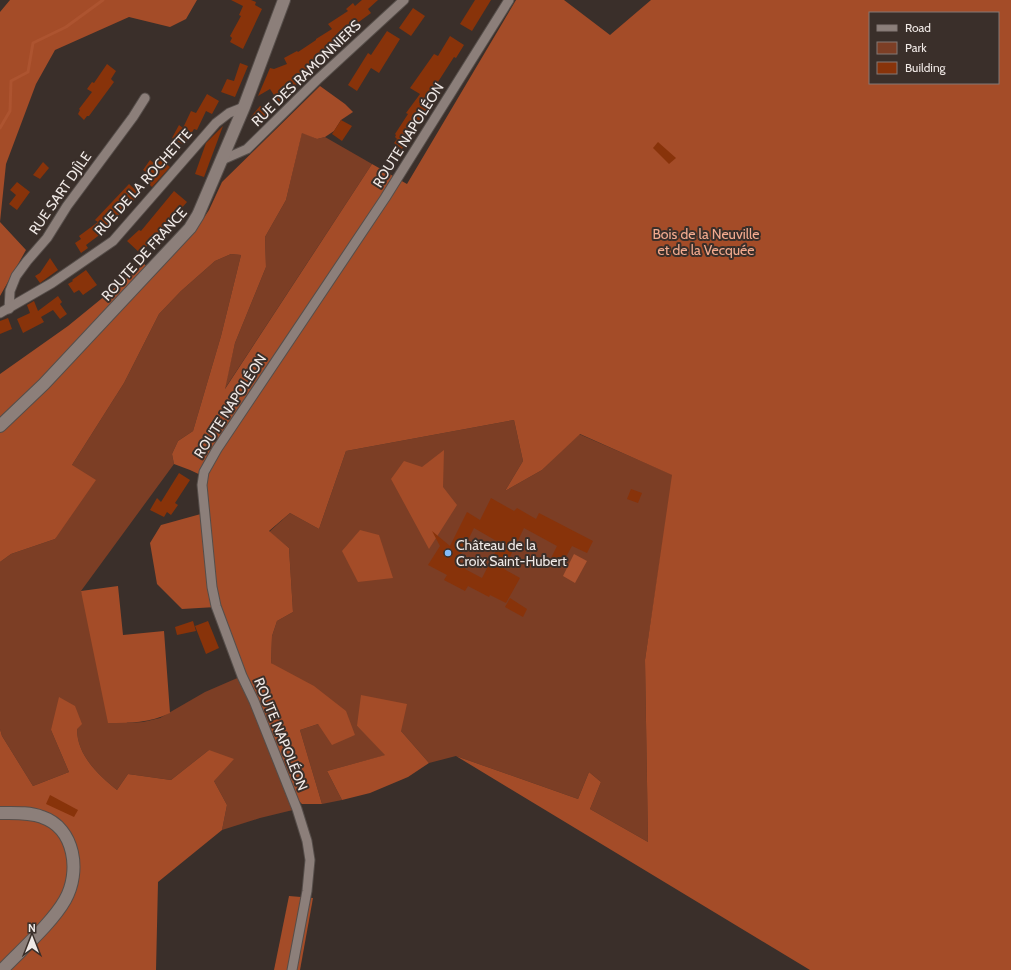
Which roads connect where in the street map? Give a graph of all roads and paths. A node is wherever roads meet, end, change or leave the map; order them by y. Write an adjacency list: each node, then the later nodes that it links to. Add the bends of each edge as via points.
1 (284, 0): 5 (main road, ROUTE DE FRANCE)
2 (404, 0): 6 (street, RUE DES RAMONNIERS, via 247,149)
3 (509, 0): 12 (street, ROUTE NAPOLÉON, via 385,198 217,449 202,478 216,606 297,810 310,853 310,876)
4 (144, 98): 7 (street, RUE SART DJÎLE, via 47,238 16,276 10,292)
5 (244, 107): 6 (main road, ROUTE DE FRANCE); 7 (street, RUE DE LA ROCHETTE, via 229,113 216,123 113,241 52,283)
6 (222, 160): 9 (main road, ROUTE DE FRANCE, via 190,228 44,384)
7 (9, 308): 8 (street, RUE DE LA ROCHETTE)
8 (0, 313)
9 (0, 426)
10 (0, 813): 11 (main road, via 32,814 50,820 66,837 73,856 70,887 65,899 43,927)
11 (2, 970)
12 (292, 970)

